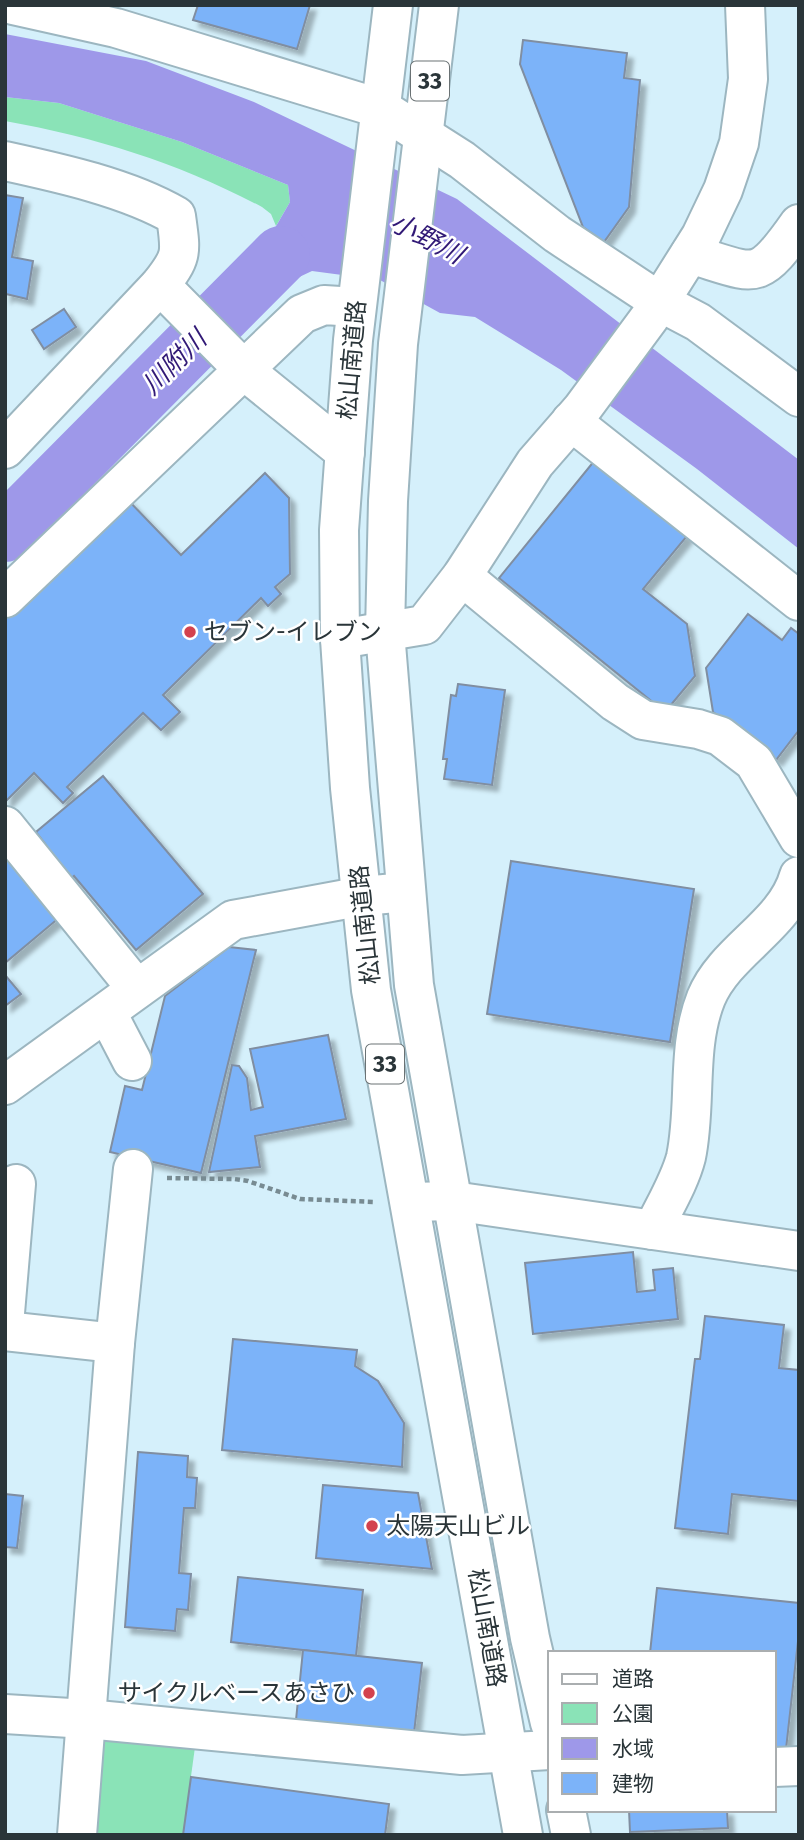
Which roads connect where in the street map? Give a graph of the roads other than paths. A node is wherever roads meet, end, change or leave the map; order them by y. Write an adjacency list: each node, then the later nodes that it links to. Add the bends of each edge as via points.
1 (13, 5): 5 (main road, via 116,28)
2 (393, 5): 5 (main road, 松山南道路 / 33)
3 (439, 5): 6 (main road, 松山南道路 / 33)
4 (745, 5): 9 (main road, via 748,79 739,143 723,190)
5 (380, 122): 6 (main road); 11 (main road, 松山南道路 / 33)
6 (421, 145): 12 (main road, via 557,234); 21 (main road, 松山南道路 / 33, via 401,302)
7 (5, 161): 10 (main road, via 50,170 176,216 180,244)
8 (799, 224): 9 (main road, via 772,261 758,269 738,269)
9 (690, 254): 12 (main road)
10 (168, 293): 13 (main road); 16 (main road)
11 (358, 296): 13 (main road, via 302,314); 17 (main road, 松山南道路 / 33)
12 (655, 309): 14 (main road, via 698,323); 15 (main road)
13 (242, 368): 17 (main road); 19 (main road)
14 (799, 397)
15 (576, 415): 18 (main road, via 535,463); 20 (main road)
16 (5, 449)
17 (345, 452): 22 (main road, 松山南道路 / 33, via 339,530)
18 (462, 576): 21 (main road, via 424,625); 24 (main road, via 643,720 720,736 754,762)
19 (5, 598)
20 (799, 601)
21 (385, 632): 22 (main road); 25 (main road, 松山南道路 / 33)
22 (340, 639): 26 (main road, 松山南道路 / 33)
23 (5, 826): 28 (main road)
24 (799, 838)
25 (406, 892): 26 (main road); 34 (main road, 松山南道路 / 33, via 414,985)
26 (363, 896): 28 (main road, via 233,920); 35 (main road, 松山南道路 / 33, via 371,990)
27 (795, 898): 36 (main road, via 740,950 707,996 699,1023 686,1158)
28 (137, 989): 29 (main road)
29 (107, 1013): 30 (main road); 31 (main road)
30 (132, 1061)
31 (5, 1085)
32 (133, 1169): 40 (main road)
33 (16, 1184): 38 (main road)
34 (453, 1201): 35 (main road); 36 (main road); 42 (main road, 松山南道路 / 33, via 530,1638)
35 (410, 1202): 45 (main road, 松山南道路 / 33)
36 (653, 1230): 37 (main road)
37 (799, 1251)
38 (5, 1313)
39 (5, 1331): 40 (main road)
40 (115, 1343): 43 (main road)
41 (5, 1714): 43 (main road)
42 (548, 1714)
43 (87, 1719): 45 (main road, via 462,1755); 49 (main road)
44 (548, 1750): 45 (main road)
45 (510, 1752): 50 (main road, 松山南道路 / 33)
46 (799, 1766): 47 (main road)
47 (776, 1767)
48 (566, 1812): 51 (main road)
49 (77, 1835)
50 (523, 1835)
51 (570, 1835)

